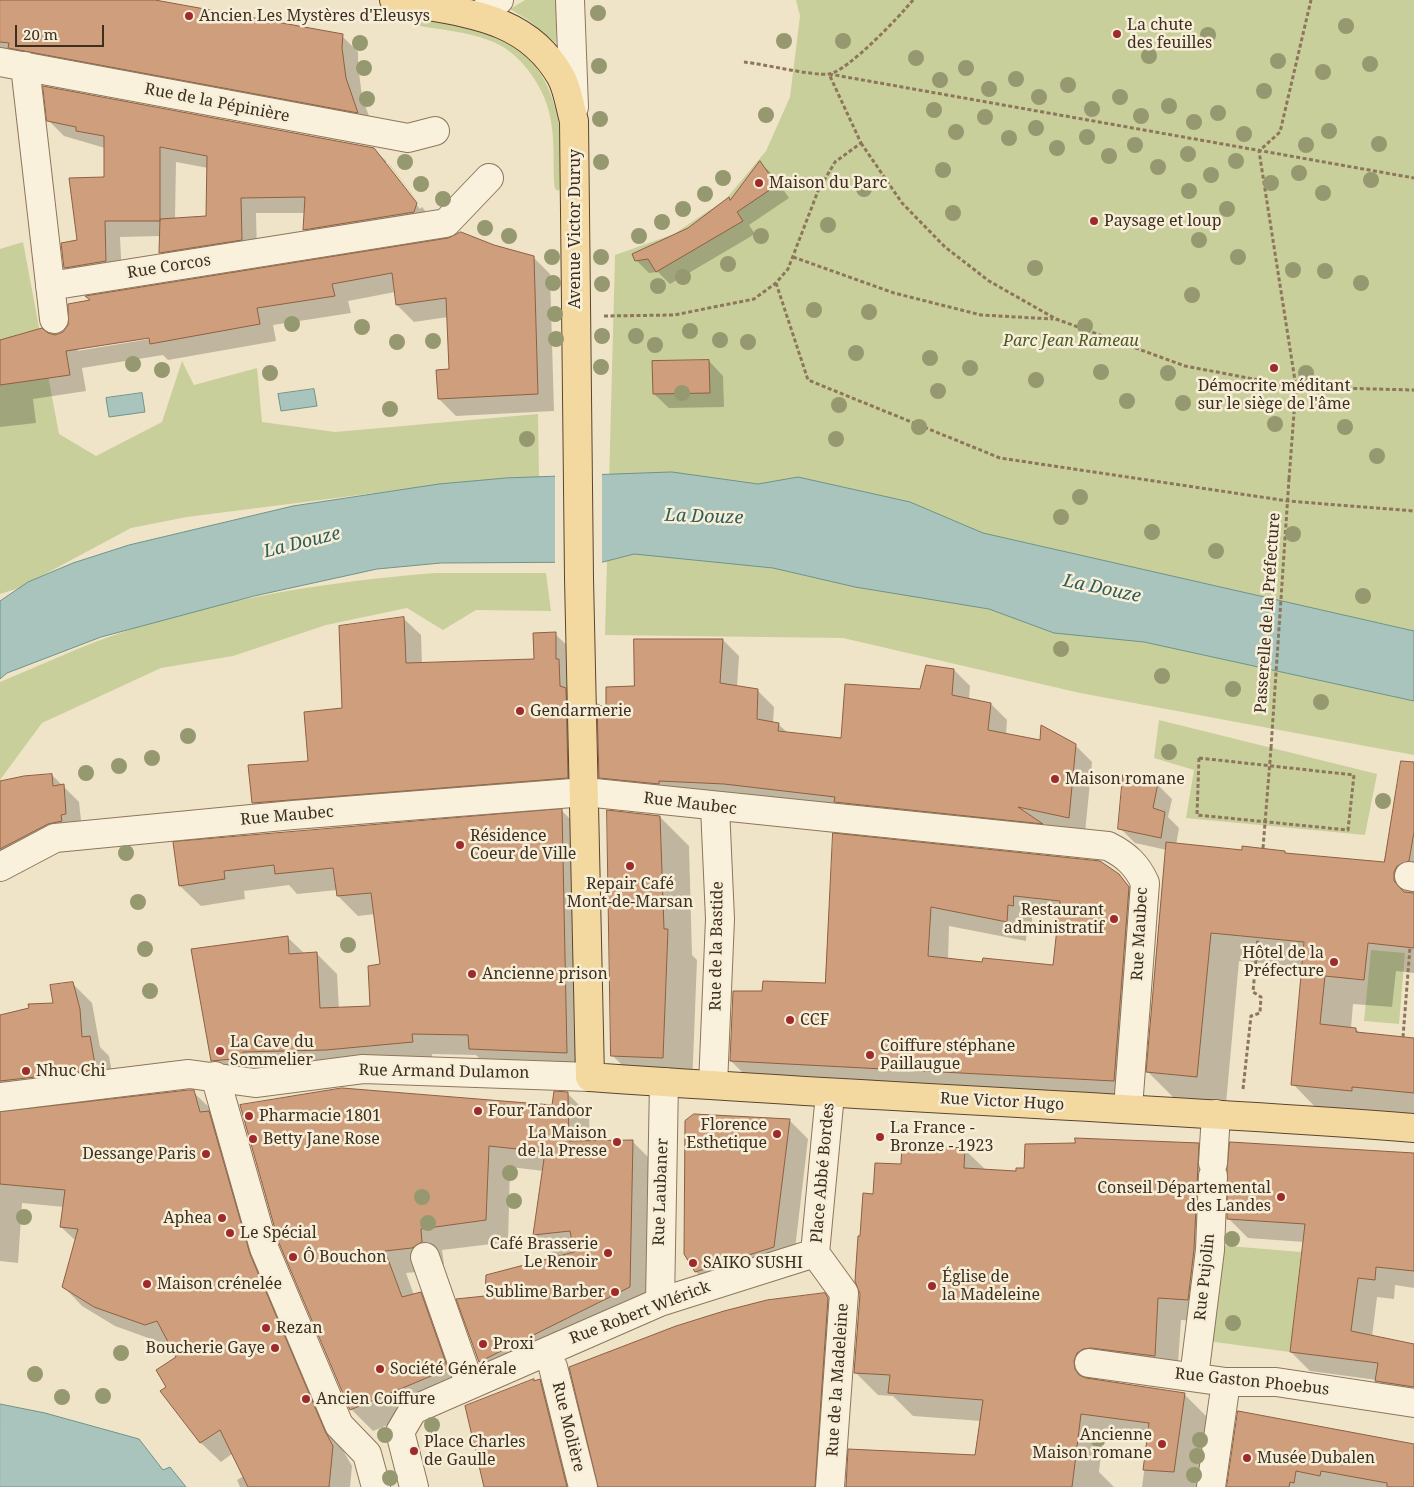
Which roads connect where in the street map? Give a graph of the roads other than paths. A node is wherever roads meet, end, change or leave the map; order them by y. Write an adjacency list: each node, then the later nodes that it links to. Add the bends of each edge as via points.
1 (570, 0): 5 (street, Avenue Victor Duruy)
2 (402, 1): 3 (main road)
3 (489, 8): 5 (main road, via 548,58 562,79)
4 (12, 64): 6 (street, Rue de la Pépinière, via 408,138); 8 (street)
5 (574, 121): 10 (main road, Avenue Victor Duruy)
6 (435, 131)
7 (489, 178): 8 (street, Rue Corcos, via 446,223)
8 (50, 286): 9 (street)
9 (54, 319)
10 (585, 792): 11 (street, Rue Maubec); 12 (street, Rue Maubec, via 54,838); 14 (main road, Avenue Victor Duruy)
11 (715, 807): 16 (street, Rue de la Bastide, via 720,920); 19 (street, Rue Maubec, via 1108,846 1121,853 1140,871 1145,883)
12 (0, 867)
13 (216, 1076): 14 (street, Rue Armand Dulamon, via 255,1083 363,1069); 18 (street, Rue Armand Dulamon, via 189,1074); 31 (street, via 264,1248 339,1425 367,1454)
14 (590, 1077): 15 (main road, Rue Victor Hugo)
15 (664, 1082): 16 (main road, Rue Victor Hugo); 24 (street, Rue Laubaner)
16 (713, 1085): 17 (main road, Rue Victor Hugo)
17 (830, 1094): 19 (main road, Rue Victor Hugo); 22 (street, Place Abbé Bordes)
18 (0, 1097)
19 (1128, 1108): 20 (main road, Rue Victor Hugo)
20 (1216, 1114): 21 (main road, Rue Victor Hugo); 27 (street, Rue Pujolin, via 1210,1250)
21 (1414, 1128)
22 (815, 1253): 24 (street, Rue Robert Wlérick); 34 (street, Rue de la Madeleine, via 844,1293)
23 (425, 1257): 29 (street)
24 (660, 1302): 29 (street, Rue Robert Wlérick)
25 (1089, 1363): 27 (street, Rue Gaston Phoebus)
26 (553, 1367): 33 (street, Rue Molière)
27 (1194, 1377): 28 (street, Rue Gaston Phoebus)
28 (1226, 1382): 30 (street, Rue Gaston Phoebus, via 1276,1382); 35 (street)
29 (470, 1385): 32 (street, via 413,1410 400,1432)
30 (1414, 1402)
31 (376, 1487)
32 (414, 1487)
33 (583, 1487)
34 (830, 1487)
35 (1210, 1487)

